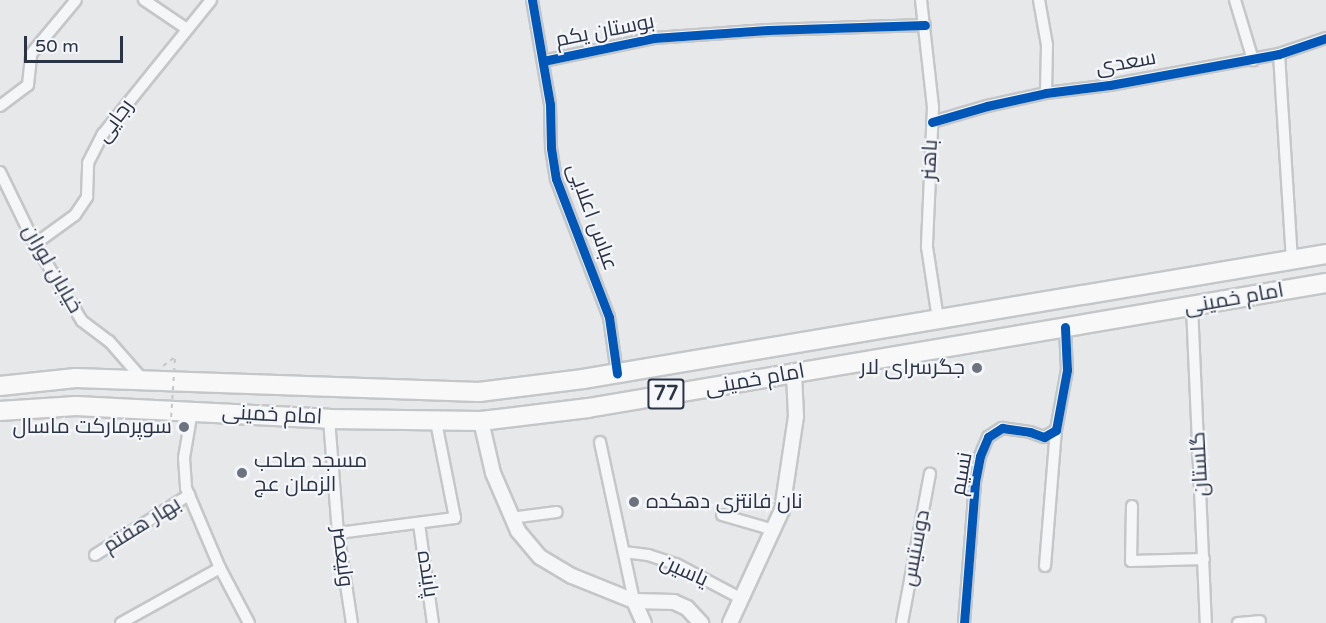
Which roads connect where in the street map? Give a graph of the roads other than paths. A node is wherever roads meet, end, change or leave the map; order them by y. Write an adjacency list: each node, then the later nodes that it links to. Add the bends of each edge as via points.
1 (76, 0): 15 (street, via 31,54 28,85)
2 (144, 0): 9 (street)
3 (211, 0): 9 (street, رجایی)
4 (532, 0): 13 (street, عباس اعلایی)
5 (921, 0): 8 (street, باهنر)
6 (1040, 0): 14 (street, via 1047,45)
7 (1234, 0): 12 (street)
8 (925, 25): 13 (street, بوستان یکم, via 654,38); 16 (street, باهنر)
9 (188, 29): 18 (street, رجایی, via 103,134 88,163 87,197 75,215)
10 (1326, 38): 11 (street, سعدی)
11 (1279, 54): 12 (street, سعدی); 20 (street)
12 (1253, 60): 14 (street, سعدی)
13 (543, 61): 26 (street, عباس اعلایی, via 556,179 609,317)
14 (1046, 93): 16 (street, سعدی)
15 (0, 106)
16 (932, 122): 24 (street, باهنر, via 927,247)
17 (0, 172): 18 (street, خیابان لوران)
18 (35, 244): 28 (street, خیابان لوران, via 82,321 109,341)
19 (1326, 254): 20 (highway, امام خمینی / 77)
20 (1292, 260): 22 (highway, امام خمینی / 77)
21 (1326, 283): 23 (highway, امام خمینی / 77)
22 (1065, 298): 24 (highway, امام خمینی / 77); 25 (highway)
23 (1192, 306): 25 (highway, امام خمینی / 77); 50 (street, گلستان)
24 (938, 319): 26 (highway, امام خمینی / 77)
25 (1065, 327): 27 (highway, امام خمینی / 77); 37 (street, via 1067,370)
26 (617, 373): 28 (highway, امام خمینی / 77, via 479,392)
27 (794, 373): 35 (highway, امام خمینی / 77, via 588,408); 46 (street, via 796,416 782,510)
28 (144, 381): 29 (highway, امام خمینی / 77, via 76,378)
29 (0, 386)
30 (27, 409): 31 (highway, امام خمینی / 77); 32 (highway, امام خمینی / 77, via 76,406); 34 (street)
31 (0, 411)
32 (192, 411): 33 (highway, امام خمینی / 77); 40 (street, via 183,458)
33 (329, 418): 36 (highway, امام خمینی / 77); 47 (street, ولیعصر)
34 (0, 421)
35 (481, 421): 36 (highway, امام خمینی / 77); 44 (street, via 493,473)
36 (436, 422): 45 (street, via 455,518)
37 (1056, 430): 51 (street); 64 (street, نسیم, via 1044,438 1002,428 988,437 975,482)
38 (600, 442): 48 (street)
39 (930, 474): 63 (street, دوستیس)
40 (189, 495): 49 (street, بهار هفتم); 52 (street)
41 (1132, 506): 50 (street, via 1131,561)
42 (557, 512): 44 (street)
43 (722, 515): 46 (street)
44 (511, 518): 54 (street, via 540,557 572,576)
45 (419, 524): 47 (street); 59 (street, پاینده)
46 (774, 530): 53 (street)
47 (338, 533): 58 (street, ولیعصر)
48 (624, 552): 53 (street, یاسین, via 676,564); 54 (street)
49 (95, 555)
50 (1204, 559): 65 (street, گلستان)
51 (1045, 566)
52 (220, 568): 56 (street); 57 (street)
53 (742, 599): 62 (street)
54 (634, 601): 60 (street); 61 (street, via 674,602 687,608)
55 (1260, 621): 66 (street)
56 (121, 623)
57 (249, 623)
58 (352, 623)
59 (434, 623)
60 (644, 623)
61 (701, 623)
62 (730, 623)
63 (902, 623)
64 (964, 623)
65 (1206, 623)
66 (1238, 623)

